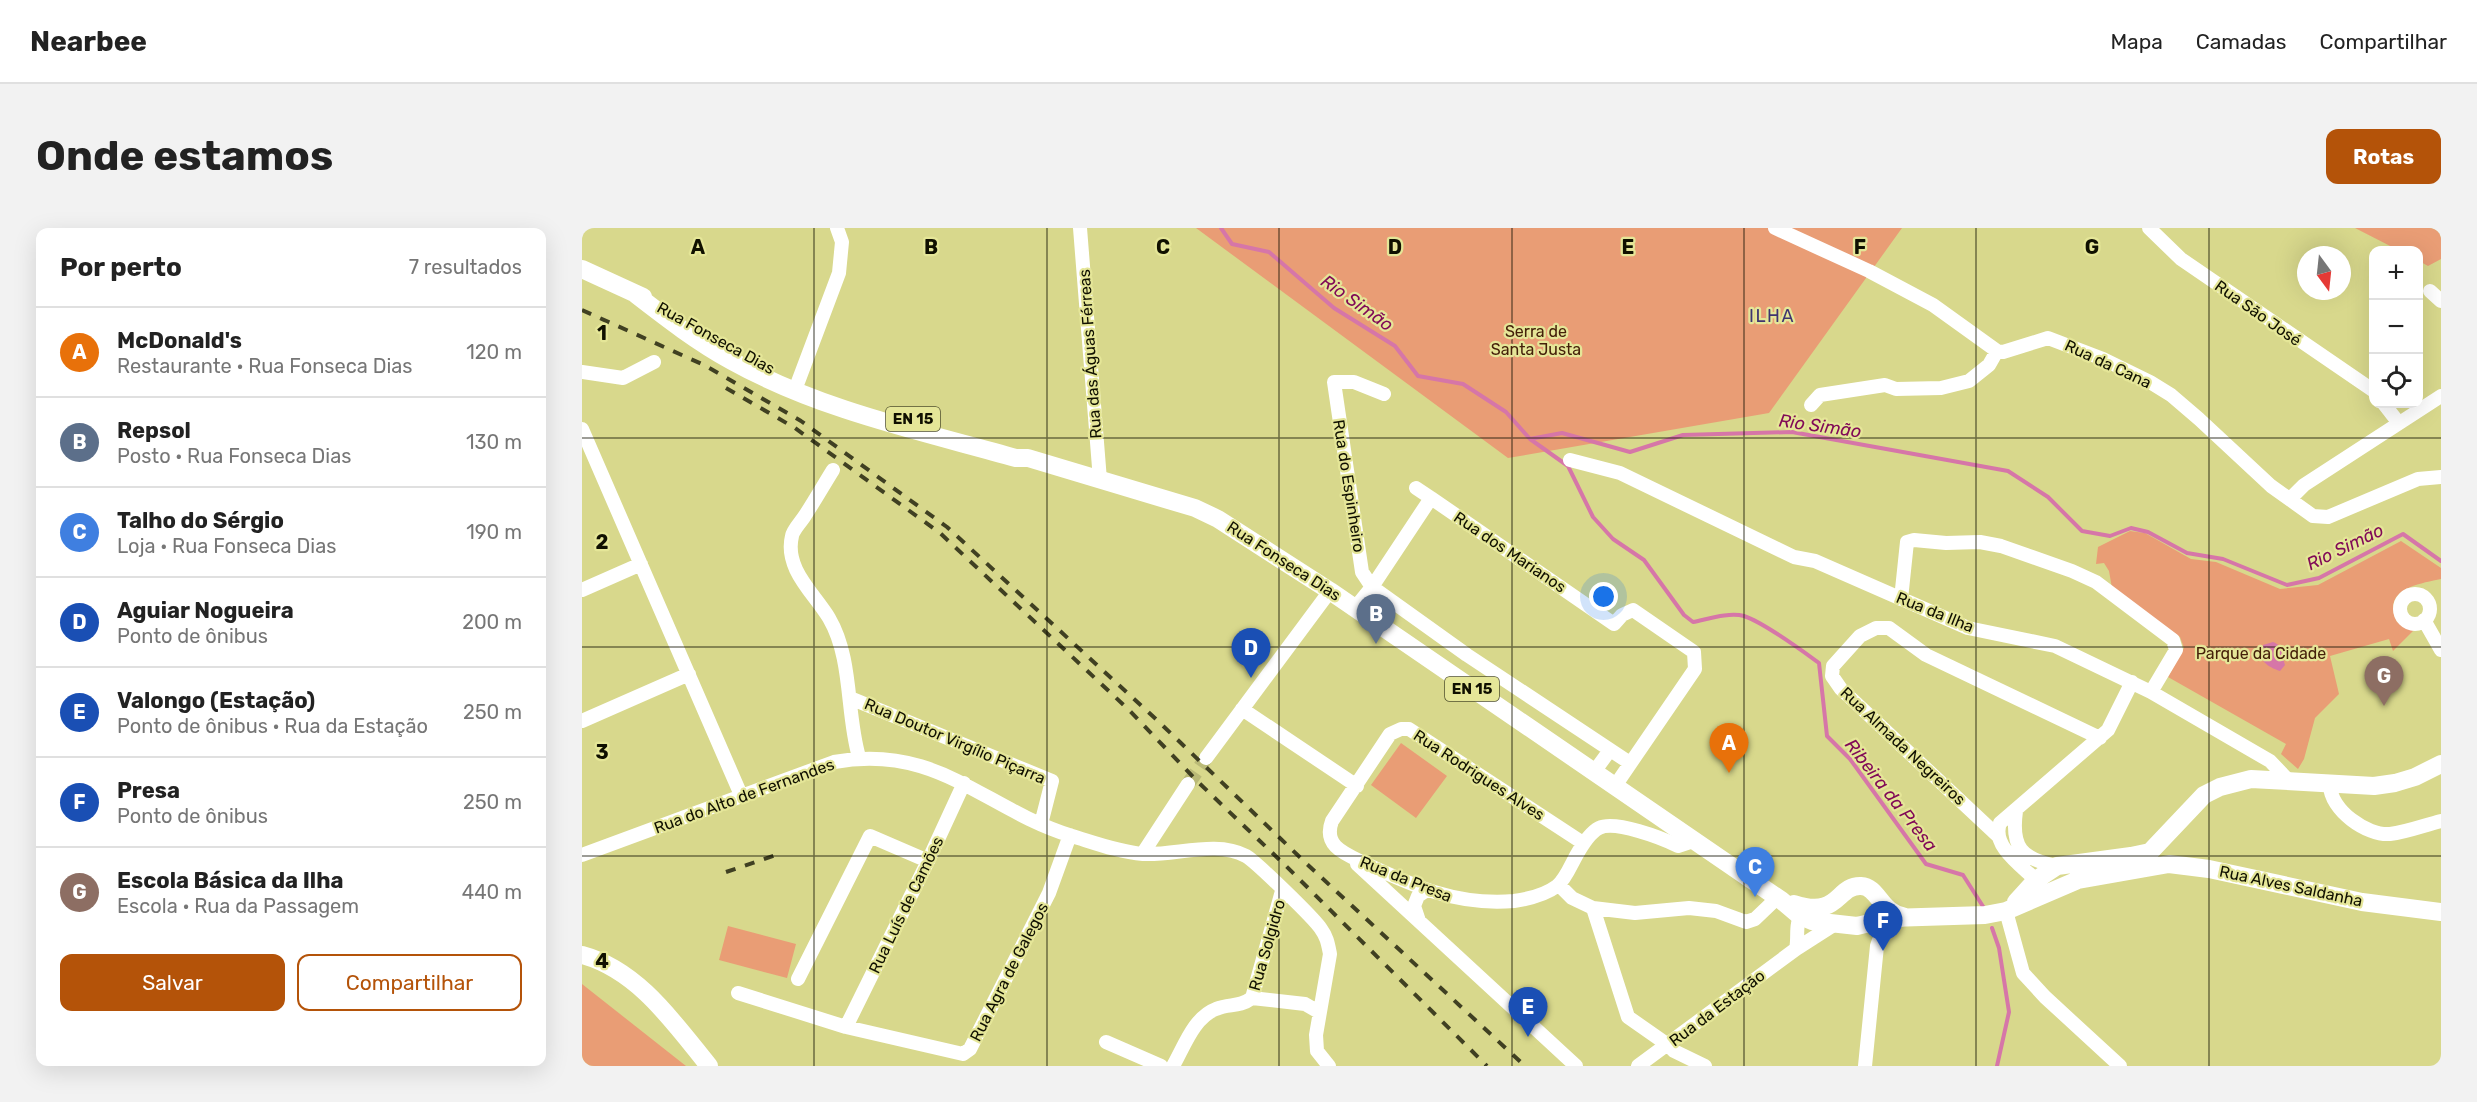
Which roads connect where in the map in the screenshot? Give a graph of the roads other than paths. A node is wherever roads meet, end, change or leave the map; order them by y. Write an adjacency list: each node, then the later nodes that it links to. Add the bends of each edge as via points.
1 (837, 228): 12 (street, via 842,242 839,273)
2 (1080, 228): 23 (street, Rua das Águas Férreas)
3 (1775, 228): 9 (street, via 1933,305)
4 (2149, 228): 13 (street, Rua São José, via 2181,259)
5 (582, 269): 7 (main road, Rua Fonseca Dias / EN 15)
6 (2430, 291): 8 (street)
7 (634, 293): 12 (main road, Rua Fonseca Dias / EN 15); 12 (main road, Rua Fonseca Dias / EN 15, via 722,355)
8 (2441, 301)
9 (1997, 351): 16 (street, via 1989,365 1969,381 1941,387 1896,389 1885,385 1831,393 1820,395); 26 (street, Rua da Cana, via 2048,338 2150,382 2178,401)
10 (654, 362): 11 (street, via 623,378)
11 (582, 372)
12 (802, 388): 23 (main road, Rua Fonseca Dias / EN 15, via 1020,452 1028,458)
13 (2369, 388)
14 (1384, 394): 28 (street, Rua do Espinheiro, via 1354,381 1334,382 1362,572)
15 (2441, 396): 18 (street)
16 (1811, 405)
17 (2388, 408): 18 (street)
18 (2398, 422): 26 (street, via 2304,485)
19 (582, 429): 27 (street)
20 (1570, 460): 31 (street, Rua da Ilha, via 1620,473 1794,557 1815,561)
21 (833, 470): 38 (street, via 792,536 792,562 809,594 828,618 838,642)
22 (2441, 477): 26 (street, Rua da Cana, via 2418,479 2328,517 2313,516)
23 (1100, 480): 30 (main road, Rua Fonseca Dias / EN 15, via 1195,508 1218,519)
24 (1416, 488): 25 (street, Rua dos Marianos)
25 (1431, 498): 28 (street); 45 (street, Rua dos Marianos, via 1614,624 1634,610 1694,652 1695,669)
26 (2290, 499)
27 (641, 564): 29 (street); 35 (street)
28 (1372, 587): 32 (street); 42 (street)
29 (582, 590)
30 (1330, 591): 32 (main road, Rua Fonseca Dias / EN 15); 39 (street)
31 (1901, 599): 36 (street, Rua da Ilha, via 1968,628 2055,646); 37 (street, via 1907,542 1914,540 2001,546 2072,571 2096,582 2173,640 2176,650)
32 (1355, 608): 47 (main road, Rua Fonseca Dias / EN 15)
33 (2424, 620): 34 (street)
34 (2441, 650)
35 (689, 674): 40 (street); 54 (street)
36 (2132, 682): 37 (street, Rua da Ilha); 41 (street)
37 (2151, 692): 48 (street, Rua da Ilha, via 2270,760)
38 (850, 698): 43 (street); 57 (street, Rua Doutor Virgílio Piçarra, via 1052,781)
39 (1242, 709): 44 (street); 52 (street)
40 (582, 721)
41 (2100, 738): 55 (street); 59 (street, Rua Almada Negreiros, via 1926,655 1889,628 1876,628 1860,636 1833,666 1832,676 1841,689)
42 (1610, 750): 45 (street); 47 (street)
43 (859, 757): 49 (street, Rua do Alto de Fernandes, via 894,759 930,768); 54 (street, Rua do Alto de Fernandes)
44 (1206, 758)
45 (1629, 764): 53 (street, Rua dos Marianos)
46 (2441, 764): 51 (main road, via 2396,783)
47 (1594, 772): 53 (main road, Rua Fonseca Dias / EN 15)
48 (2288, 780): 51 (main road); 66 (main road, via 2251,779 2204,795)
49 (964, 783): 57 (street, Rua do Alto de Fernandes); 65 (street, Rua Luís de Camões)
50 (1188, 784): 62 (street)
51 (2330, 785): 56 (street, via 2336,806 2359,825 2389,834)
52 (1357, 786): 61 (street, Rua Rodrigues Alves, via 1390,734 1409,729); 64 (street, Rua da Presa, via 1328,830 1331,843)
53 (1615, 786): 60 (main road, Rua Fonseca Dias)
54 (741, 795): 63 (street, Rua do Alto de Fernandes)
55 (2016, 810): 59 (street, via 2000,824); 67 (street, via 2013,830 2018,846 2027,856)
56 (2441, 820)
57 (1041, 824): 58 (street, Rua do Alto de Fernandes)
58 (1070, 836): 62 (street, Rua do Alto de Fernandes); 87 (street, Rua Agra de Galegos, via 1049,893 970,1049 963,1054)
59 (1998, 836): 68 (street, via 2004,849)
60 (1693, 841): 61 (street, via 1678,846 1654,834 1611,827 1599,828); 77 (main road, Rua Fonseca Dias)
61 (1583, 843): 70 (street)
62 (1143, 854): 72 (street, Rua Solgidro, via 1232,850 1248,857)
63 (582, 855)
64 (1347, 855): 71 (street, Rua da Presa); 80 (street)
65 (928, 861): 83 (street, via 870,836); 87 (street, Rua Luís de Camões)
66 (2150, 862): 67 (main road, via 2131,856); 69 (main road); 76 (main road, Rua Alves Saldanha, via 2209,869 2362,902)
67 (2057, 866): 68 (main road)
68 (2036, 880): 69 (main road, via 2050,884); 75 (main road)
69 (2078, 880): 75 (main road)
70 (1559, 885): 71 (street, Rua da Presa, via 1523,900 1490,903 1461,901); 74 (street, via 1572,898)
71 (1427, 890): 80 (street, via 1418,896 1414,906)
72 (1282, 891): 85 (street, Rua Solgidro); 86 (street, Rua Solgidro, via 1319,926 1328,940)
73 (1837, 900): 77 (main road, Rua Fonseca Dias); 79 (main road, via 1845,921); 79 (main road, Rua Fonseca Dias, via 1852,888 1865,886 1876,894)
74 (1593, 908): 77 (street, via 1635,913 1689,908 1716,911 1746,922); 89 (street, via 1628,1017)
75 (2006, 911): 78 (main road); 98 (street, via 2023,974)
76 (2441, 912)
77 (1794, 916): 79 (street, Rua da Estação); 79 (main road, Rua Fonseca Dias, via 1812,921); 89 (street, Rua da Estação, via 1796,949)
78 (1907, 917): 79 (main road, Rua Fonseca Dias, via 1892,913); 81 (street, via 1889,926)
79 (1864, 919): 81 (street)
80 (1419, 921): 94 (street)
81 (1878, 943): 97 (street)
82 (582, 955): 90 (main road, via 611,966 653,999)
83 (798, 979)
84 (738, 993): 87 (street, Rua Agra de Galegos)
85 (1252, 998): 86 (street, via 1305,1004); 92 (street, via 1242,1005 1217,1008 1204,1015)
86 (1319, 1012): 93 (street, Rua Solgidro, via 1317,1051)
87 (846, 1027)
88 (1106, 1042): 91 (street)
89 (1668, 1045): 95 (street, Rua da Estação); 96 (street, via 1674,1052)
90 (709, 1066)
91 (1161, 1066)
92 (1173, 1066)
93 (1329, 1066)
94 (1576, 1066)
95 (1638, 1066)
96 (1705, 1066)
97 (1865, 1066)
98 (2120, 1066)

